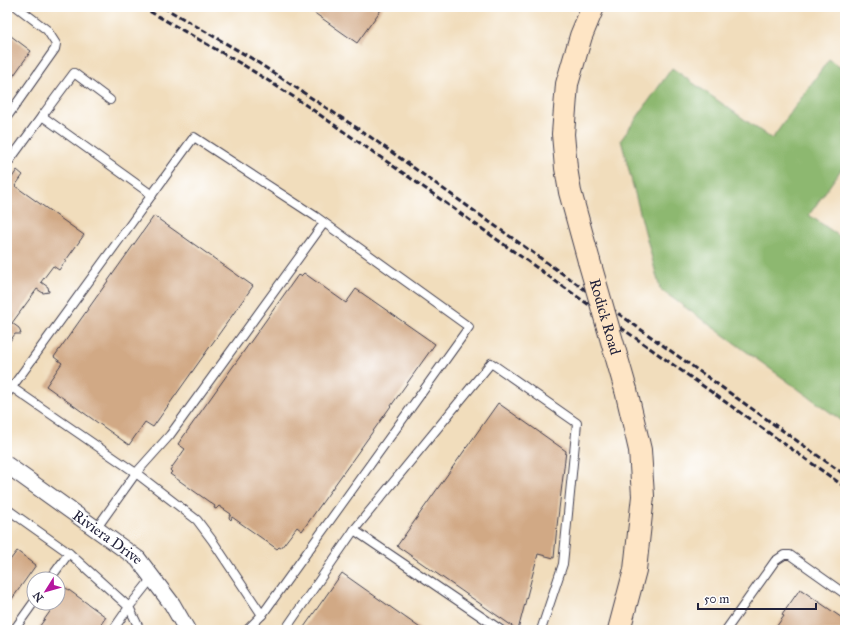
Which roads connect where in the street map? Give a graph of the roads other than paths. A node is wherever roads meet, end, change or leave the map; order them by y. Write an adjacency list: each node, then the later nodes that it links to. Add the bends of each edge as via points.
1 (17, 7): 5 (lane, via 47,30 56,44)
2 (593, 7): 30 (street, Rodick Road, bridge, via 581,36 567,84 563,134 570,192 626,390 640,450 643,496 635,570)
3 (110, 100): 4 (lane, via 74,73)
4 (42, 116): 6 (lane); 7 (lane)
5 (7, 117)
6 (7, 164)
7 (152, 195): 8 (lane, via 194,137); 9 (lane)
8 (324, 223): 11 (lane, via 170,435); 21 (lane, via 469,326)
9 (9, 388): 11 (lane)
10 (7, 465): 13 (street, Riviera Drive)
11 (136, 473): 13 (lane); 21 (lane, via 196,520)
12 (7, 509): 15 (lane)
13 (96, 529): 17 (street, Riviera Drive, via 138,559)
14 (354, 530): 27 (lane); 28 (lane); 29 (lane, via 491,362 577,423 563,564)
15 (69, 553): 16 (lane); 19 (lane)
16 (56, 571)
17 (152, 578): 19 (lane); 25 (street, Riviera Drive, via 172,604)
18 (845, 594): 31 (lane, via 790,555 784,555 775,560)
19 (130, 607): 23 (lane); 24 (lane)
20 (28, 611): 22 (lane)
21 (262, 615): 26 (lane)
22 (14, 630)
23 (113, 630)
24 (140, 630)
25 (187, 630)
26 (247, 630)
27 (285, 630)
28 (501, 630)
29 (541, 630)
30 (619, 630)
31 (726, 630)

